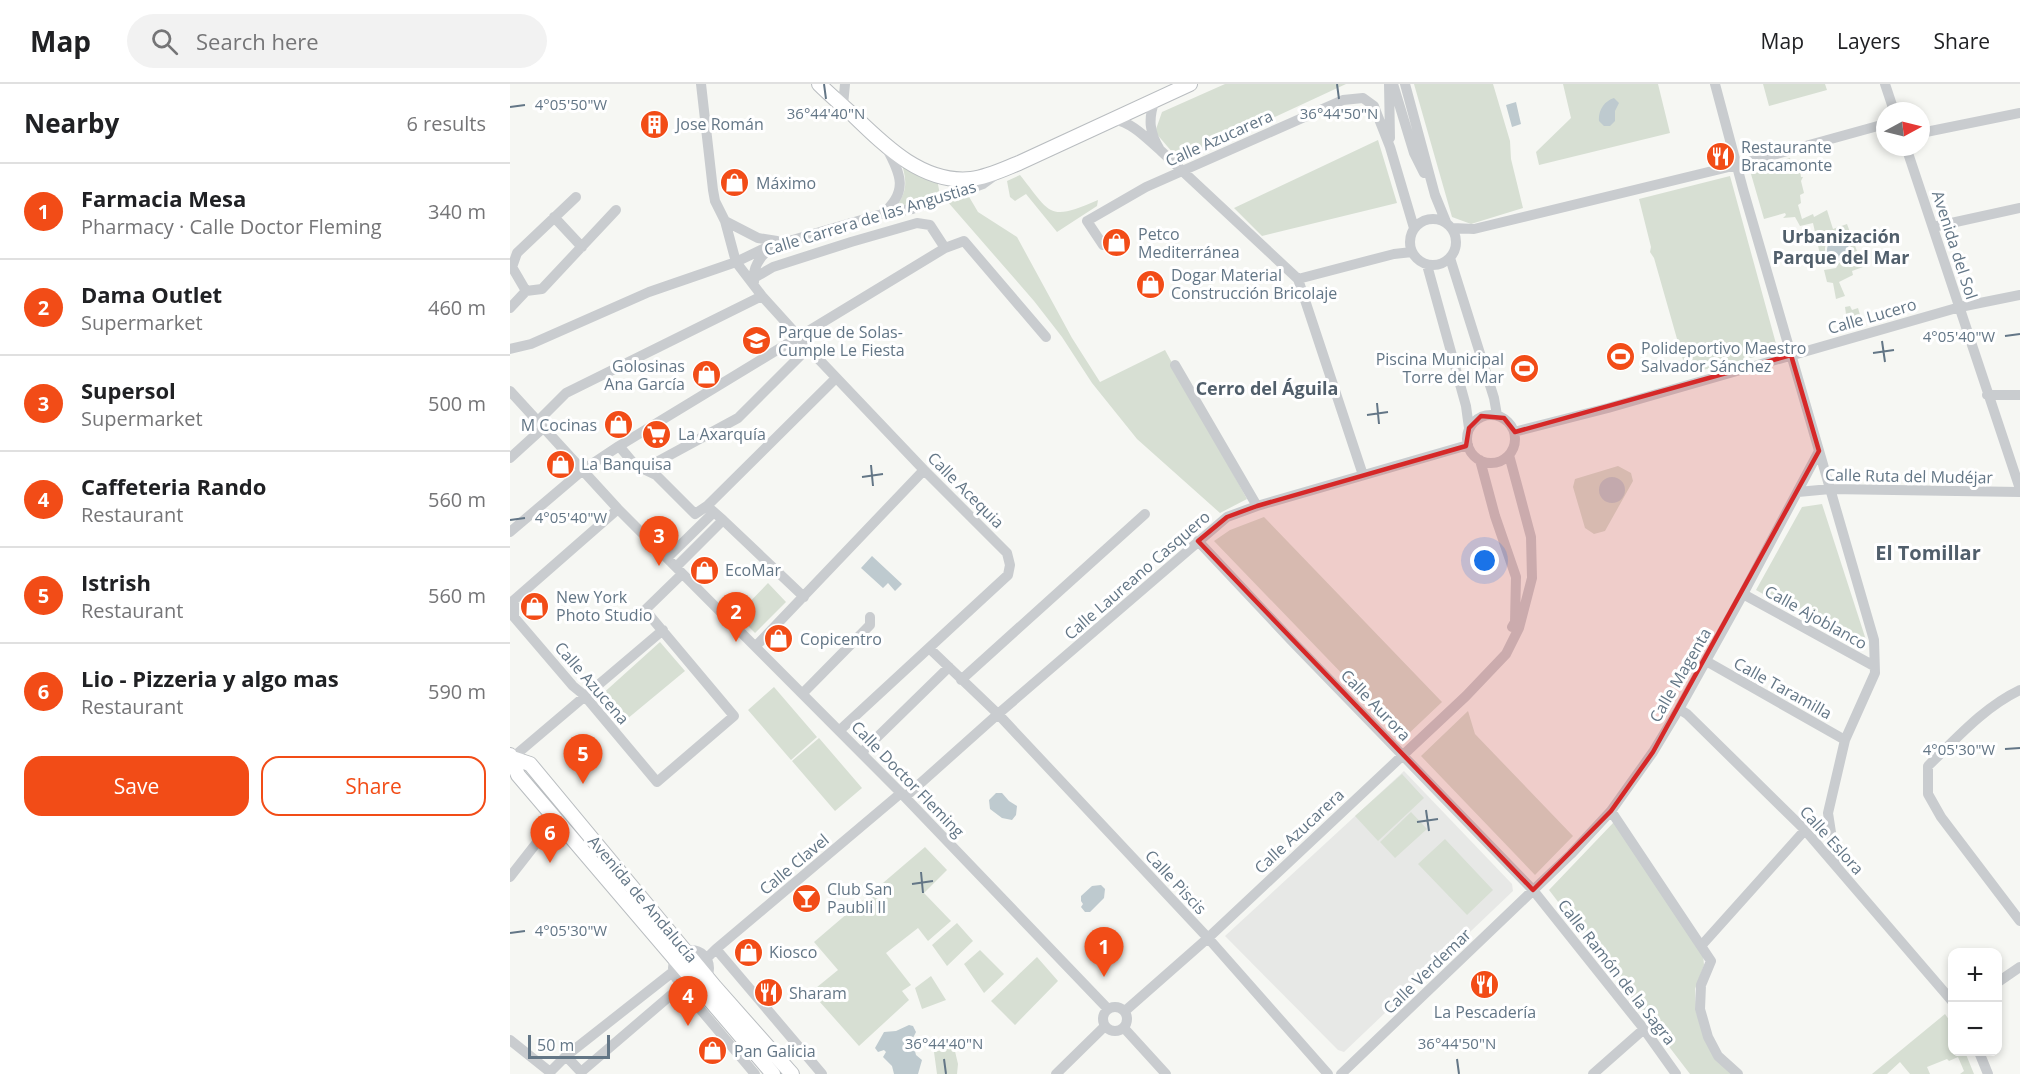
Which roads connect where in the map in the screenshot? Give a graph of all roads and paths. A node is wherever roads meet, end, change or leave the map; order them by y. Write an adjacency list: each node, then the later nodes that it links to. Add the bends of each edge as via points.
1 (700, 84): 29 (street, via 712,190)
2 (819, 84): 11 (main road)
3 (845, 84): 11 (street)
4 (1190, 84): 9 (main road, Calle Carrera de las Angustias)
5 (1391, 84): 17 (street); 23 (street, via 1414,153)
6 (1405, 84): 23 (street)
7 (1715, 84): 20 (street)
8 (1885, 84): 10 (street)
9 (1155, 99): 13 (main road, Calle Carrera de las Angustias); 18 (street, via 1149,124)
10 (1891, 102)
11 (843, 105): 16 (main road)
12 (2020, 113): 15 (street)
13 (1113, 119): 18 (street, via 1126,122); 22 (main road, Calle Carrera de las Angustias)
14 (1876, 126): 20 (street)
15 (1930, 131)
16 (886, 146): 22 (main road, via 910,164 941,176 970,179); 27 (street, via 897,166 900,194)
17 (1390, 147): 21 (street, Calle Azucarera, via 1374,106 1363,98 1354,98); 33 (street, Calle Azucarera)
18 (1160, 150): 21 (street)
19 (1909, 156): 31 (street, Avenida del Sol)
20 (1737, 165): 32 (street); 55 (street)
21 (1182, 171): 37 (street, Calle Azucarera, via 1087,221); 45 (street)
22 (999, 172): 27 (street, Calle Carrera de las Angustias, via 983,184 912,209)
23 (1435, 195): 30 (street)
24 (576, 197): 28 (street)
25 (2020, 208): 31 (street)
26 (616, 210): 38 (street)
27 (882, 214): 34 (street, Calle Carrera de las Angustias)
28 (554, 218): 38 (street); 47 (street, via 514,260 512,267)
29 (725, 221): 34 (street, via 758,238); 43 (street)
30 (1449, 225): 32 (street); 33 (street, via 1431,218 1419,224); 35 (street)
31 (1933, 227): 49 (street, Avenida del Sol)
32 (1474, 229): 35 (street)
33 (1412, 234): 40 (street); 41 (street)
34 (790, 241): 36 (street, Calle Carrera de las Angustias)
35 (1457, 241): 42 (street)
36 (774, 245): 43 (street, Calle Carrera de las Angustias); 46 (street, via 754,269)
37 (1103, 245)
38 (582, 247): 47 (street, via 542,289)
39 (945, 249): 46 (street, via 930,225 917,223 773,267); 51 (street, via 964,241); 52 (street)
40 (1412, 252): 41 (street); 44 (street)
41 (1394, 254): 45 (street)
42 (1450, 258): 44 (street, via 1443,263); 61 (street)
43 (735, 261): 46 (street, Calle Acequia); 54 (street, Calle Carrera de las Angustias)
44 (1427, 264): 63 (street)
45 (1298, 279): 74 (street)
46 (757, 287): 52 (street, Calle Acequia); 62 (street, via 566,393)
47 (526, 291): 50 (street)
48 (2020, 295): 49 (street, Calle Lucero)
49 (1960, 307): 55 (street, Calle Lucero); 59 (street, Avenida del Sol)
50 (510, 308)
51 (1046, 337)
52 (800, 338): 53 (street, Calle Acequia); 65 (street)
53 (808, 348): 57 (street, Calle Acequia); 71 (street, via 738,418)
54 (510, 349)
55 (1791, 355): 64 (street, Calle Lucero); 67 (street)
56 (1175, 365): 78 (street)
57 (836, 378): 73 (street, Calle Acequia); 80 (street)
58 (510, 391): 62 (street)
59 (1988, 395): 60 (street); 76 (street, Avenida del Sol)
60 (2020, 395)
61 (1497, 415): 63 (street, via 1481,417); 64 (street)
62 (540, 425): 69 (street); 72 (street)
63 (1470, 428): 66 (street)
64 (1514, 432): 68 (street, via 1515,442)
65 (619, 446): 71 (street, via 635,465); 72 (street)
66 (1468, 446): 70 (street); 74 (street, Calle Laureano Casquero)
67 (1819, 451): 75 (street); 77 (street, Calle Magenta)
68 (1509, 455): 70 (street, via 1490,463); 96 (street, Calle Azucarera, via 1531,537 1532,578 1519,628 1506,654)
69 (510, 458)
70 (1480, 460): 96 (street, Calle Azucarera, via 1516,577 1515,622)
71 (644, 469): 80 (street, via 656,475 695,514)
72 (583, 470): 79 (street); 83 (street)
73 (924, 470): 88 (street); 92 (street, Calle Acequia, via 1007,553 1010,565 1008,575)
74 (1363, 475): 78 (street, Calle Laureano Casquero)
75 (1830, 489): 76 (street, Calle Ruta del Mudéjar); 77 (street, Calle Ruta del Mudéjar); 94 (street, via 1874,640)
76 (2020, 491)
77 (1798, 492): 87 (street, Calle Magenta)
78 (1257, 506): 84 (street, Calle Laureano Casquero, via 1227,517)
79 (618, 509): 85 (street, Calle Doctor Fleming); 100 (street, Calle Azucena, via 514,600 514,617)
80 (711, 509): 82 (street); 85 (street)
81 (1145, 514): 97 (street)
82 (723, 520): 86 (street); 88 (street)
83 (510, 532)
84 (1198, 541): 102 (street, Calle Laureano Casquero); 106 (street, Calle Aurora)
85 (667, 558): 86 (street, Calle Doctor Fleming)
86 (679, 570): 90 (street, via 645,610); 91 (street, Calle Doctor Fleming)
87 (1743, 594): 93 (street, Calle Magenta); 94 (street, Calle Ajoblanco)
88 (804, 597): 91 (street)
89 (870, 617): 99 (street, via 870,625)
90 (663, 630): 100 (street); 100 (street, Calle Azucena, via 734,716 657,782)
91 (756, 646): 99 (street, Calle Doctor Fleming)
92 (930, 649): 95 (street, Calle Piscis); 103 (street, Calle Acequia)
93 (1706, 662): 101 (street, Calle Magenta); 104 (street, Calle Taramilla)
94 (1874, 666): 104 (street, via 1875,673)
95 (949, 667): 97 (street, Calle Piscis); 105 (street)
96 (1491, 671): 106 (street, Calle Azucarera)
97 (962, 680): 102 (street, Calle Piscis)
98 (2020, 690): 115 (street, via 1974,722 1928,766 1928,794 1941,817)
99 (803, 693): 103 (street, Calle Doctor Fleming)
100 (584, 695): 107 (street)
101 (1679, 709): 109 (street, Calle Magenta); 111 (street, Calle Eslora)
102 (998, 714): 108 (street, Calle Laureano Casquero); 116 (street, Calle Piscis)
103 (840, 730): 105 (street, Calle Doctor Fleming)
104 (1845, 740): 112 (street, via 1828,813)
105 (862, 753): 108 (street, Calle Doctor Fleming)
106 (1403, 754): 114 (street, Calle Aurora); 116 (street, Calle Azucarera)
107 (512, 762): 110 (main road, Avenida de Andalucía, via 518,775); 120 (main road, Avenida de Andalucía, via 530,764)
108 (903, 795): 118 (street, Calle Clavel); 125 (street, Calle Doctor Fleming)
109 (1611, 811): 114 (street, Calle Magenta); 117 (street)
110 (556, 818): 113 (street); 120 (main road, Avenida de Andalucía)
111 (1805, 830): 112 (street, Calle Eslora); 117 (street)
112 (1836, 865): 124 (street, Calle Eslora)
113 (510, 877)
114 (1533, 890): 129 (street, Calle Ramón de la Sagra); 140 (street, Calle Verdemar)
115 (2020, 921)
116 (1208, 938): 126 (street, Calle Azucarera); 139 (street, Calle Piscis)
117 (1701, 946): 143 (street, via 1711,961 1701,985 1702,1018 1718,1056)
118 (716, 949): 119 (street, Calle Clavel); 136 (street)
119 (707, 958): 120 (street, via 695,950); 123 (street, via 709,970)
120 (678, 960): 123 (main road, Avenida de Andalucía); 123 (street, via 678,979); 131 (street)
121 (2020, 967): 122 (street)
122 (2002, 979)
123 (696, 982): 131 (street, via 678,988 581,1072); 133 (street, via 695,1003); 134 (main road, Avenida de Andalucía); 135 (main road, Avenida de Andalucía)
124 (1948, 996)
125 (1108, 1009): 126 (street, via 1119,1007); 127 (street)
126 (1125, 1011): 128 (street, via 1128,1022)
127 (1105, 1026): 128 (street, via 1114,1032); 137 (street)
128 (1124, 1028): 138 (street)
129 (1644, 1029): 141 (street); 142 (street, Calle Ramón de la Sagra)
130 (510, 1040): 131 (street, via 550,1072)
131 (566, 1056)
132 (1981, 1056): 144 (street)
133 (754, 1074)
134 (773, 1074)
135 (792, 1074)
136 (822, 1074)
137 (1056, 1074)
138 (1166, 1074)
139 (1328, 1074)
140 (1341, 1074)
141 (1593, 1074)
142 (1676, 1074)
143 (1738, 1074)
144 (1988, 1074)

